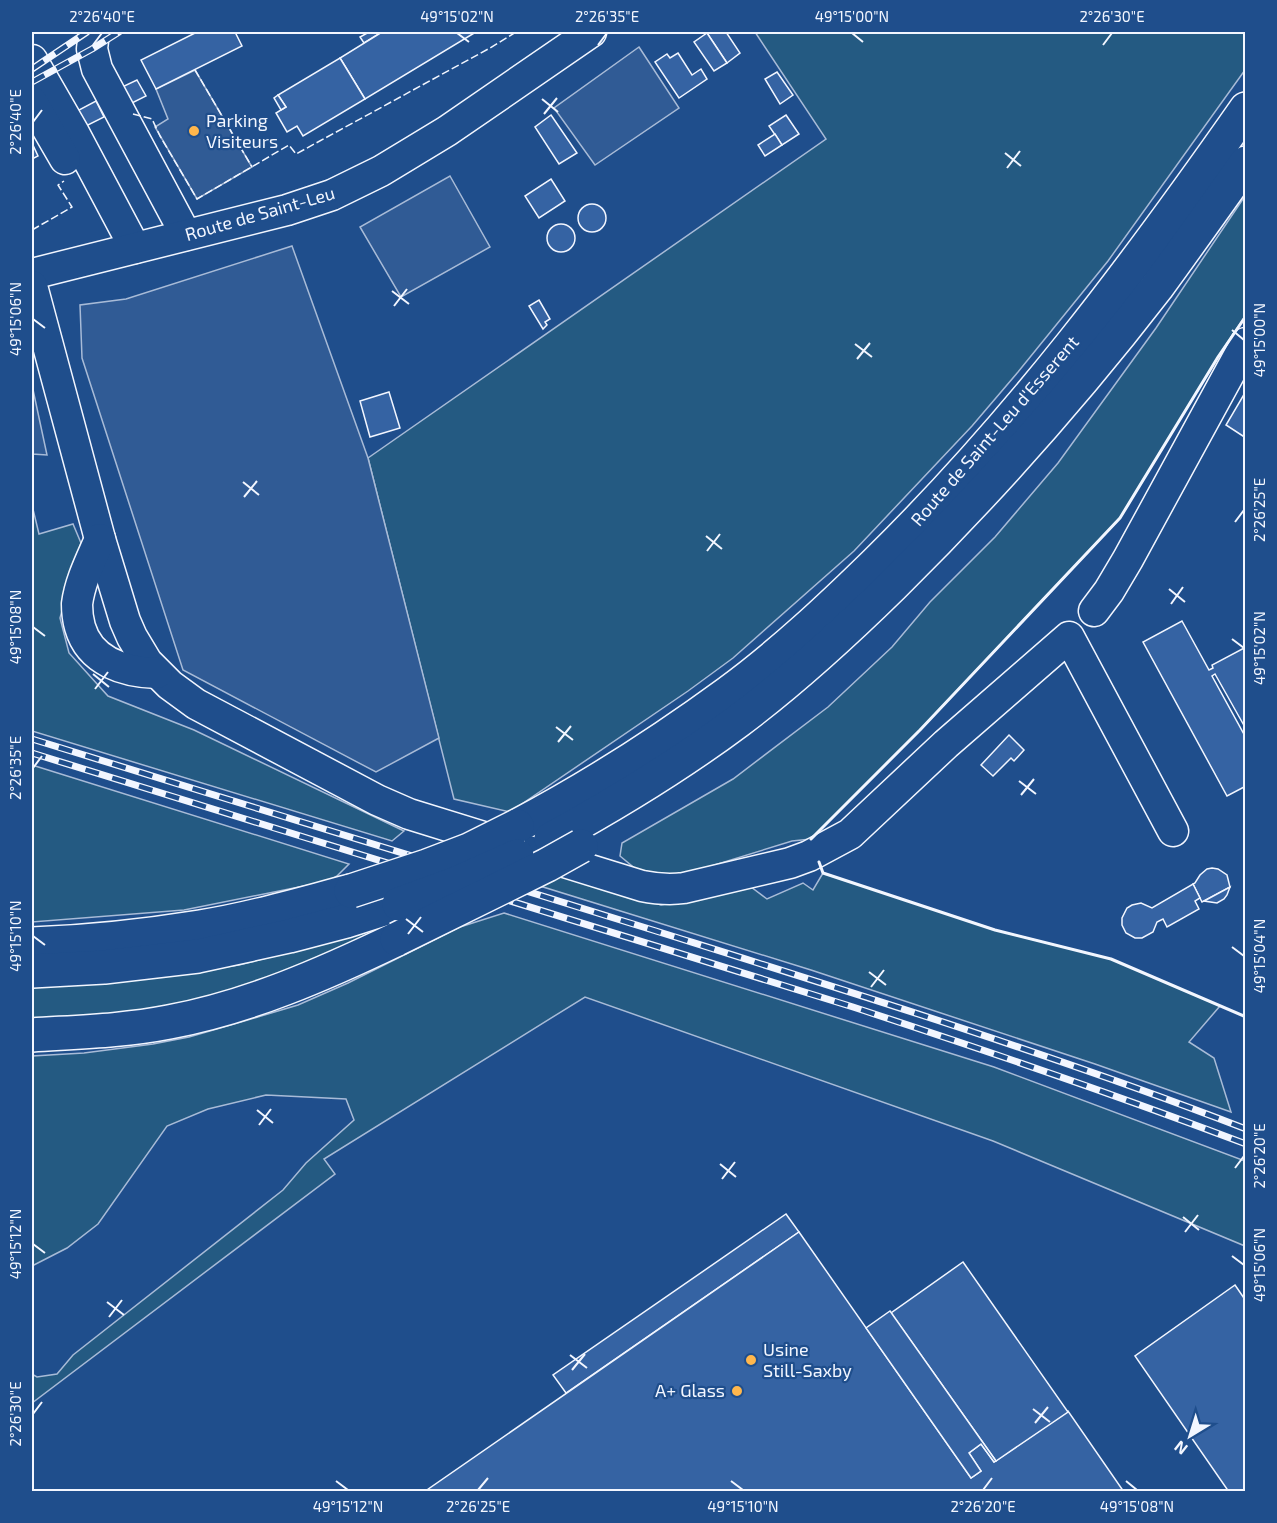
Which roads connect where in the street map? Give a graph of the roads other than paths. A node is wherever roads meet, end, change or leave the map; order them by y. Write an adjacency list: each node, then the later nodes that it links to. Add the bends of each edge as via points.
1 (94, 32): 7 (street, via 92,49 97,69)
2 (591, 32): 7 (street, Route de Saint-Leu, via 447,131 348,188 316,202)
3 (32, 60): 8 (street, via 74,133)
4 (32, 102): 8 (street)
5 (1245, 109): 17 (main road, Route de Saint-Leu d'Esserent, bridge, via 1104,304 987,446 892,548 819,617 730,692 618,768 547,810 469,850 427,866 351,891 201,927)
6 (1245, 163): 16 (main road, Route de Saint-Leu d'Esserent, via 1113,342 959,518 871,607 739,720 606,808)
7 (186, 235): 8 (street, Route de Saint-Leu)
8 (125, 251): 9 (street, Route de Saint-Leu)
9 (32, 274)
10 (32, 286): 12 (street)
11 (1245, 343): 13 (street, via 1128,559)
12 (100, 539): 14 (street, via 125,621); 14 (street, via 79,592 77,608 82,634 99,656 112,664)
13 (1094, 611)
14 (157, 673): 15 (street, via 208,711 393,808 642,886 670,890 790,863 850,834 1069,637)
15 (1173, 831)
16 (566, 842): 18 (main road, bridge, via 399,904 289,936 198,956); 19 (main road, bridge, via 547,865 292,986 196,1016 143,1026)
17 (32, 944)
18 (32, 971)
19 (32, 1035)

